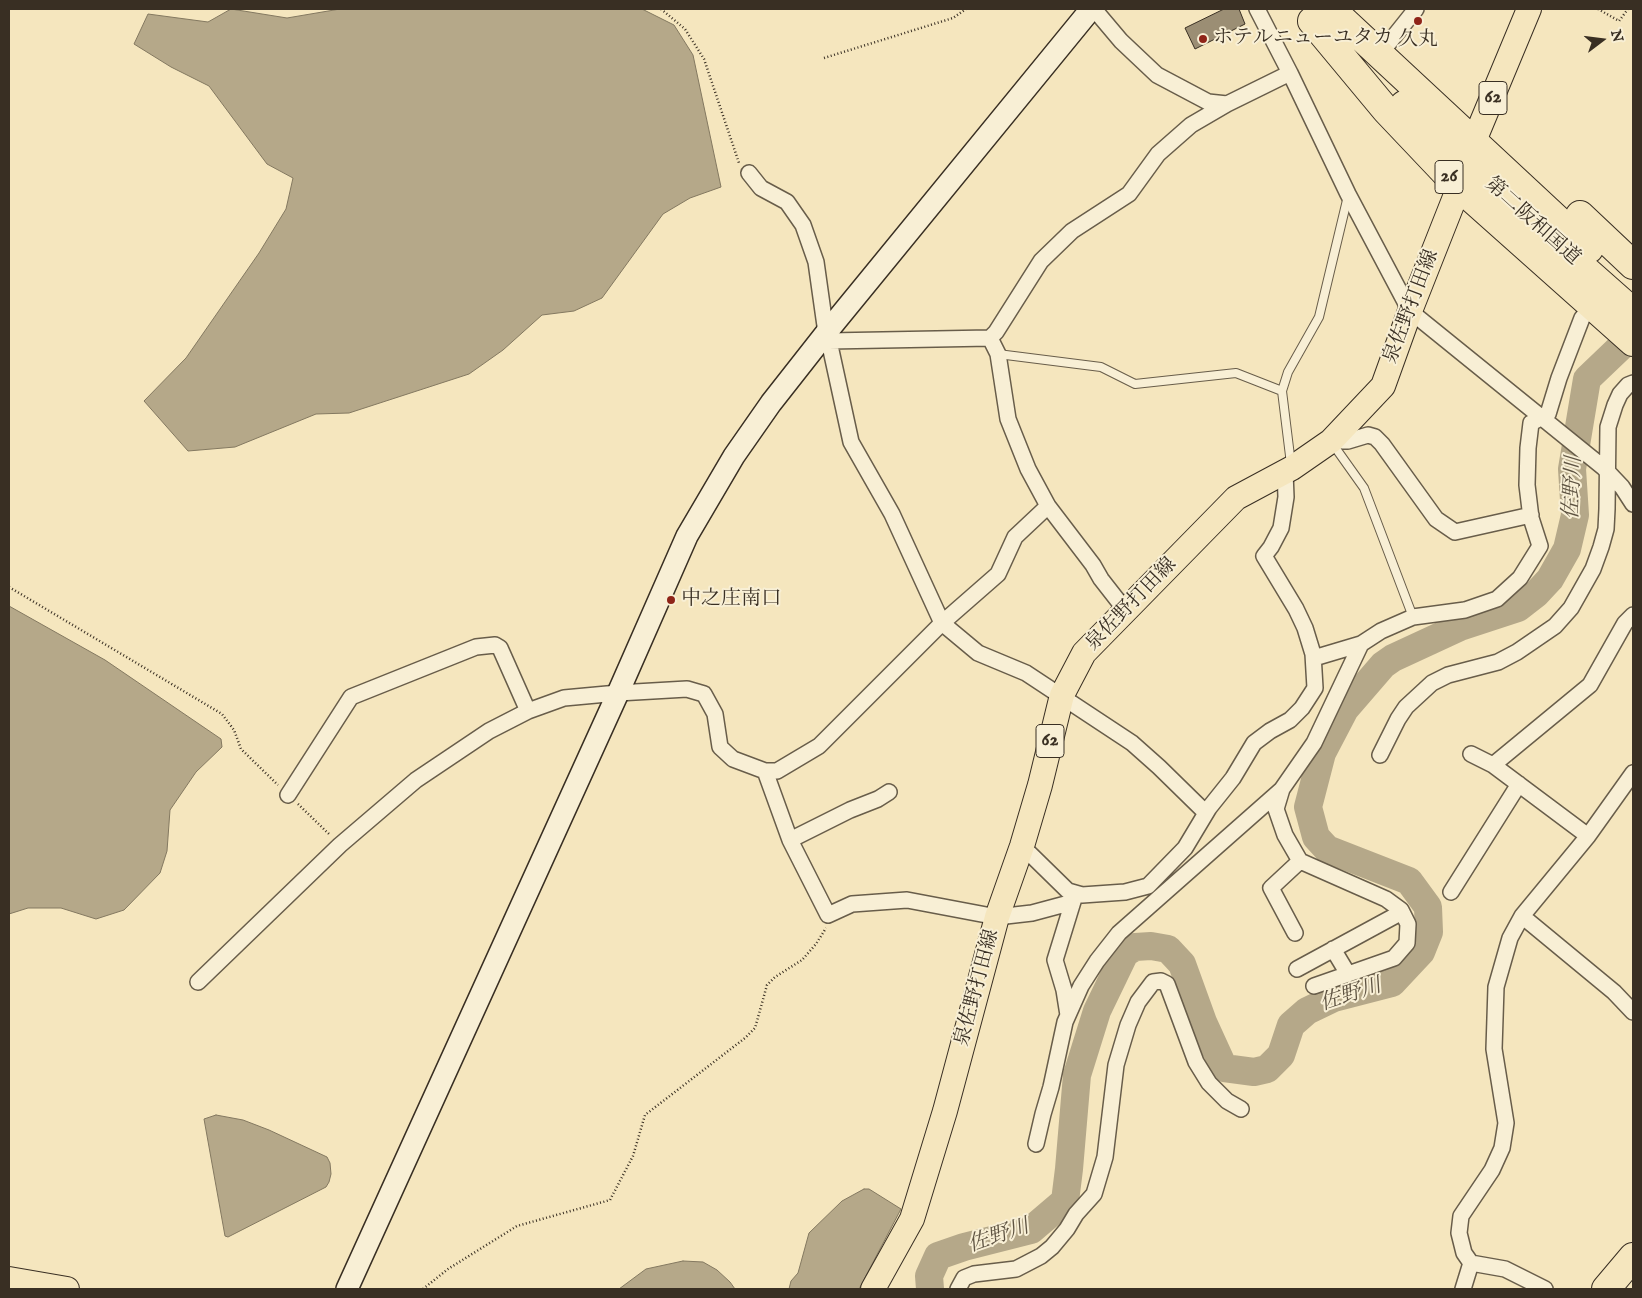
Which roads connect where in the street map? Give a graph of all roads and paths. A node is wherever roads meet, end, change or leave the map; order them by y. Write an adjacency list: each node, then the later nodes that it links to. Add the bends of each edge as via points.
1 (661, 9): 16 (path, via 685,29 704,58 740,166)
2 (966, 9): 12 (path, via 953,18)
3 (1093, 9): 14 (street, via 1157,75 1208,102); 24 (street)
4 (1257, 9): 13 (street)
5 (1337, 9): 11 (highway, 26)
6 (1416, 9): 11 (street)
7 (1529, 9): 15 (main road, 泉佐野打田線 / 62)
8 (1598, 9): 9 (path, via 1619,21)
9 (1628, 9)
10 (1314, 13): 15 (highway, 第二阪和国道 / 26); 15 (highway, 26, via 1386,110)
11 (1388, 44): 15 (highway, 26, via 1416,64)
12 (824, 58)
13 (1290, 74): 14 (street); 17 (street)
14 (1227, 104): 25 (street, via 1184,131 1158,154 1129,194 1072,231 1041,261)
15 (1470, 154): 18 (highway, 第二阪和国道 / 26); 19 (highway, 26); 21 (main road, 泉佐野打田線 / 62); 22 (highway, 26)
16 (749, 173): 24 (street, via 761,188 787,202 803,225 816,262)
17 (1348, 194): 21 (street); 29 (lane, via 1319,317 1288,372)
18 (1545, 221): 20 (highway, 第二阪和国道 / 26); 23 (highway, 第二阪和国道 / 26)
19 (1633, 265)
20 (1633, 289)
21 (1410, 311): 30 (street); 31 (main road, 泉佐野打田線 / 62, via 1383,386)
22 (1597, 311): 26 (highway, 26); 30 (street, via 1582,318)
23 (1633, 312)
24 (826, 337): 25 (street); 41 (street, via 851,442 892,514); 44 (street, via 771,403 734,456 687,536)
25 (990, 338): 27 (street)
26 (1633, 342)
27 (998, 354): 29 (lane, via 1101,367 1135,384 1236,373); 35 (street, via 1008,418 1028,469)
28 (1633, 383): 33 (street, via 1620,394 1611,417)
29 (1282, 391): 32 (lane)
30 (1546, 422): 33 (street); 36 (street, via 1531,423 1527,485)
31 (1331, 441): 32 (main road, 泉佐野打田線 / 62); 36 (street, via 1348,441 1368,435 1375,437 1436,519 1455,532); 40 (lane, via 1364,488)
32 (1288, 470): 38 (main road, 泉佐野打田線 / 62, via 1236,498); 43 (street, via 1281,528 1264,556 1296,609)
33 (1606, 470): 34 (street); 48 (street, via 1606,529 1602,547 1571,608 1555,626 1517,652 1498,662 1448,675 1432,683 1406,707)
34 (1633, 504)
35 (1048, 506): 38 (street); 41 (street, via 1015,538 998,574)
36 (1531, 515): 40 (street, via 1540,546 1520,578 1497,599 1466,610)
37 (9, 586): 55 (path, via 222,714 234,730 241,749)
38 (1126, 610): 45 (main road, 泉佐野打田線 / 62, via 1084,653)
39 (1633, 615): 49 (street, via 1625,623 1590,685)
40 (1413, 617): 42 (street)
41 (942, 623): 45 (street, via 978,653 1026,673); 50 (street, via 819,746 777,771)
42 (1361, 644): 43 (street); 53 (street, via 1314,743)
43 (1314, 658): 56 (street, via 1315,688 1302,708 1290,720 1254,743)
44 (618, 693): 46 (street, via 564,698); 50 (street, via 687,689 704,694 715,714 720,748 733,760); 83 (street)
45 (1062, 695): 56 (street, via 1132,743); 60 (main road, 泉佐野打田線 / 62)
46 (528, 711): 55 (street, via 500,648 495,645 476,647 351,697); 59 (street, via 489,731 416,780)
47 (1471, 754): 49 (street)
48 (1380, 755)
49 (1493, 766): 52 (street)
50 (765, 771): 58 (street)
51 (1633, 773): 57 (street)
52 (1518, 784): 57 (street); 62 (street)
53 (1282, 789): 61 (street, via 1276,808 1285,835); 63 (street)
54 (889, 792): 58 (street)
55 (288, 795): 59 (path)
56 (1206, 813): 63 (street)
57 (1588, 836): 67 (street)
58 (790, 840): 66 (street)
59 (340, 845): 73 (street)
60 (1022, 846): 64 (street); 68 (main road, 泉佐野打田線 / 62)
61 (1300, 861): 65 (street, via 1386,899); 69 (street, via 1271,888)
62 (1450, 892)
63 (1151, 893): 64 (street, via 1126,892); 76 (street, via 1081,986)
64 (1074, 898): 68 (street, via 1032,913); 76 (street, via 1055,960)
65 (1402, 912): 70 (street); 72 (street, via 1408,924 1407,943 1394,958)
66 (828, 914): 68 (street, via 852,904 908,900); 84 (path, via 826,929 816,944 802,960 767,985 755,1028 645,1115 633,1156 610,1200 517,1226 448,1269)
67 (1522, 916): 75 (street, via 1614,992); 80 (street, via 1510,938 1496,987 1494,1049 1506,1123 1502,1148 1492,1170 1461,1216 1459,1233 1464,1254)
68 (996, 917): 85 (main road, 泉佐野打田線 / 62, via 945,1111 912,1219)
69 (1295, 933)
70 (1334, 950): 71 (street); 72 (street)
71 (1296, 969)
72 (1348, 974): 74 (street)
73 (198, 982)
74 (1314, 986)
75 (1633, 1012)
76 (1068, 1015): 78 (street)
77 (1241, 1109): 86 (street, via 1226,1101 1209,1083 1196,1062 1167,984 1160,980 1153,982 1138,1002 1116,1065 1106,1157 1094,1194 1052,1247 1041,1256 1016,1269 974,1274 964,1278)
78 (1036, 1144)
79 (1633, 1257): 89 (highway)
80 (1471, 1263): 87 (street); 88 (street, via 1505,1269)
81 (9, 1279): 82 (main road)
82 (67, 1289)
83 (346, 1289)
84 (424, 1289)
85 (873, 1289)
86 (958, 1289)
87 (1463, 1289)
88 (1545, 1289)
89 (1606, 1289)

